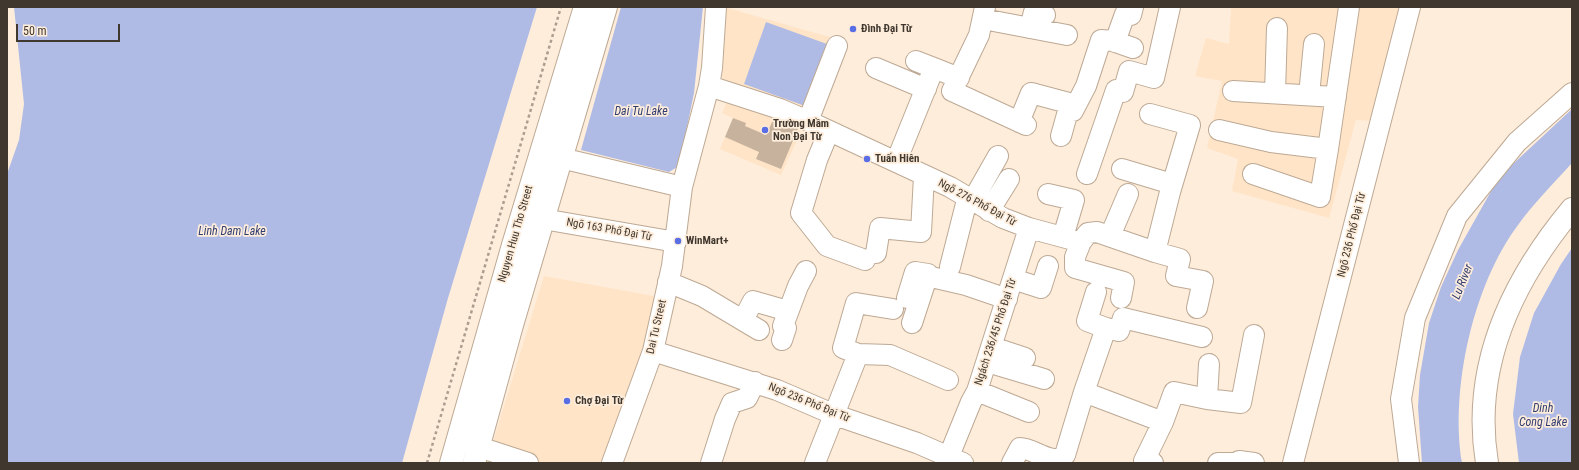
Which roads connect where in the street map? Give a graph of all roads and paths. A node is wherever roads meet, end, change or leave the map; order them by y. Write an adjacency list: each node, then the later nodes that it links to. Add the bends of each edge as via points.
1 (561, 7): 92 (path)
2 (585, 7): 46 (main road, Nguyen Huu Tho Street)
3 (606, 7): 37 (main road, Nguyen Huu Tho Street)
4 (716, 7): 20 (street, Dai Tu Street)
5 (1120, 7): 21 (street, via 1131,15 1124,14 1124,45 1101,40)
6 (1170, 7): 26 (street, via 1154,78 1129,71 1123,92 1116,90)
7 (1349, 7): 28 (street)
8 (1410, 7): 102 (street, Ngõ 236 Phố Đại Từ)
9 (993, 14): 11 (street); 19 (street, via 979,35)
10 (1045, 15): 11 (street, via 1034,12)
11 (1030, 28): 13 (street)
12 (1277, 28): 24 (street)
13 (1067, 35)
14 (1314, 44): 27 (street)
15 (837, 46): 31 (street)
16 (916, 61): 18 (street)
17 (876, 68): 22 (street)
18 (934, 68): 19 (street); 22 (street)
19 (959, 78): 29 (street, via 952,91 1023,123 1032,93)
20 (709, 86): 31 (street, Ngõ 276 Phố Đại Từ); 45 (street, Dai Tu Street)
21 (1086, 86): 26 (street); 29 (street)
22 (926, 89): 38 (street)
23 (1233, 91): 24 (street)
24 (1275, 93): 27 (street)
25 (1572, 93): 103 (street, via 1516,142 1457,216 1415,318 1401,399)
26 (1115, 94): 40 (street)
27 (1309, 95): 28 (street)
28 (1336, 97): 35 (street)
29 (1076, 105): 34 (street, via 1073,111 1068,110)
30 (1150, 114): 44 (street, via 1190,125)
31 (808, 121): 33 (street, Ngõ 276 Phố Đại Từ)
32 (1219, 130): 35 (street, via 1271,142)
33 (829, 131): 38 (street, Ngõ 276 Phố Đại Từ); 42 (street, via 801,213 828,246 871,256 878,228 924,232)
34 (1061, 136)
35 (1328, 149): 41 (street, via 1320,197)
36 (998, 156): 49 (street)
37 (560, 158): 45 (street); 51 (main road, Nguyen Huu Tho Street)
38 (896, 162): 42 (street, Ngõ 276 Phố Đại Từ)
39 (1122, 169): 44 (street)
40 (1087, 174)
41 (1253, 174)
42 (924, 176): 49 (street, Ngõ 276 Phố Đại Từ)
43 (1009, 179): 52 (street)
44 (1172, 184): 57 (street)
45 (682, 187): 56 (street, Dai Tu Street)
46 (528, 194): 51 (street, Ngõ 163 Phố Đại Từ); 93 (main road, Nguyen Huu Tho Street)
47 (1048, 194): 55 (street, via 1074,200)
48 (1128, 194): 54 (street)
49 (970, 198): 52 (street, Ngõ 276 Phố Đại Từ); 59 (street)
50 (1572, 209): 104 (main road, via 1549,236 1529,267 1511,301 1498,334 1484,403)
51 (546, 210): 56 (street, Ngõ 163 Phố Đại Từ); 90 (main road, Nguyen Huu Tho Street)
52 (989, 211): 53 (street, Ngõ 276 Phố Đại Từ)
53 (1029, 228): 55 (street, Ngõ 276 Phố Đại Từ); 62 (street, Ngách 236/45 Phố Đại Từ)
54 (1110, 236): 55 (street, via 1097,232); 57 (street)
55 (1072, 240): 65 (street, via 1075,268 1124,282)
56 (676, 242): 63 (street, Dai Tu Street)
57 (1155, 252): 67 (street, via 1180,259 1176,276 1203,281)
58 (1048, 266): 62 (street, via 1041,288)
59 (950, 267)
60 (806, 271): 68 (street)
61 (927, 276): 66 (street, via 966,285); 70 (street); 77 (street, via 928,274 915,272 900,304 856,303 843,348)
62 (1013, 279): 66 (street, Ngách 236/45 Phố Đại Từ)
63 (668, 282): 69 (street, via 702,296); 76 (street, Dai Tu Street)
64 (1096, 292): 71 (street, via 1087,321)
65 (1121, 298)
66 (1007, 299): 78 (street, Ngách 236/45 Phố Đại Từ)
67 (1197, 308)
68 (788, 311): 69 (street, via 753,301); 75 (street)
69 (743, 320): 72 (street)
70 (912, 323)
71 (1106, 328): 74 (street, via 1119,331 1123,318); 85 (street)
72 (759, 330)
73 (1254, 335): 86 (street, via 1241,403)
74 (1202, 337)
75 (782, 340)
76 (652, 351): 83 (street, Ngõ 236 Phố Đại Từ); 95 (street, Dai Tu Street)
77 (858, 354): 82 (street, via 890,355); 88 (street)
78 (989, 355): 79 (street); 81 (street); 84 (street, Ngách 236/45 Phố Đại Từ)
79 (1025, 358)
80 (1210, 364): 86 (street)
81 (1044, 379)
82 (948, 380)
83 (755, 382): 88 (street, Ngõ 236 Phố Đại Từ); 96 (street, via 747,398 732,404)
84 (977, 391): 87 (street); 91 (street, Ngách 236/45 Phố Đại Từ, via 971,402)
85 (1084, 392): 89 (street); 98 (street, via 1065,455 1052,459 1020,448)
86 (1207, 399): 89 (street, via 1174,392)
87 (1029, 412)
88 (835, 415): 91 (street, Ngõ 236 Phố Đại Từ, via 917,443); 97 (street)
89 (1163, 422): 99 (street, via 1144,461)
90 (476, 455): 94 (street)
91 (956, 460)
92 (427, 463)
93 (451, 463)
94 (528, 463)
95 (612, 463)
96 (711, 463)
97 (815, 463)
98 (1012, 463)
99 (1153, 463)
100 (1228, 463): 101 (street)
101 (1254, 463)
102 (1293, 463)
103 (1409, 463)
104 (1487, 463)

